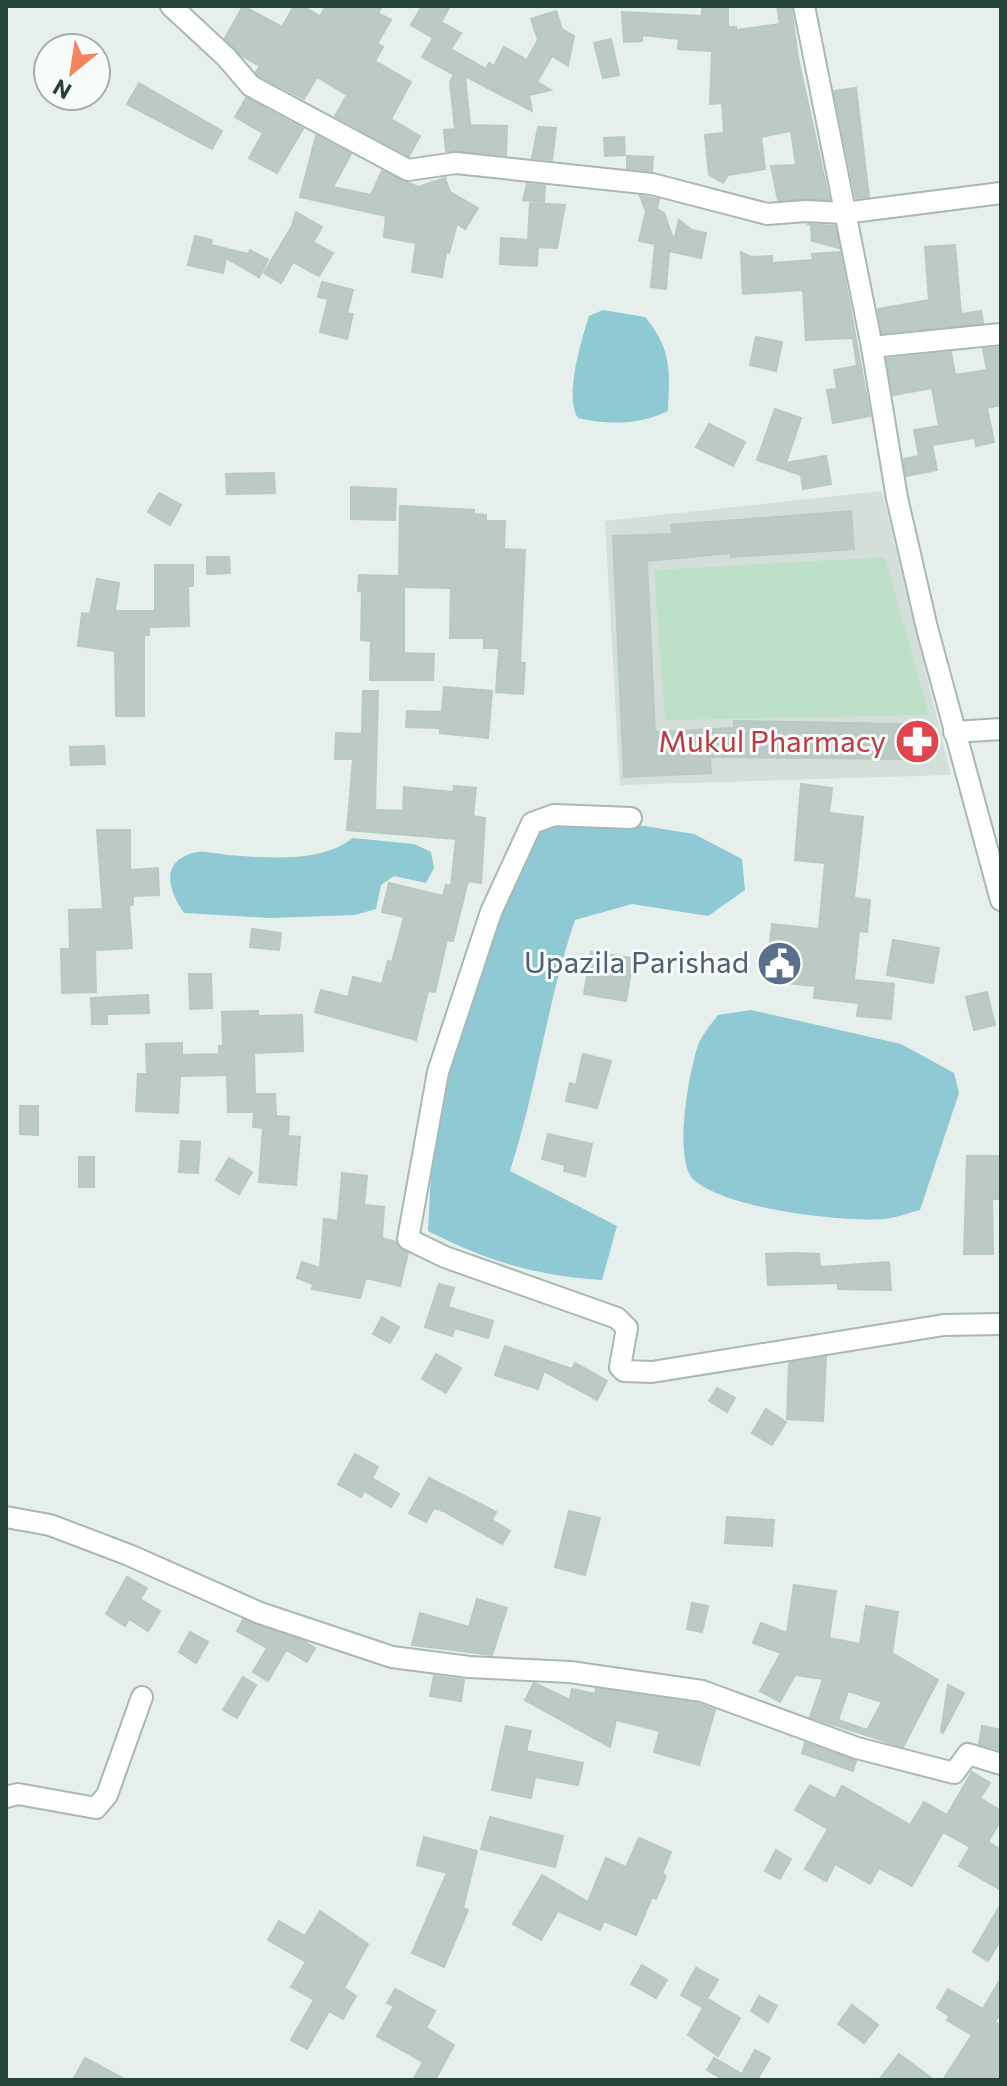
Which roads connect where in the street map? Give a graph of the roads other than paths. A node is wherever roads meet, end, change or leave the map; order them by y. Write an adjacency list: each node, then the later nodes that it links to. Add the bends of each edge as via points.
1 (171, 6): 4 (street, via 251,86 408,170 456,163 652,184 767,214)
2 (804, 6): 4 (street)
3 (1001, 193): 4 (street)
4 (844, 213): 6 (street)
5 (1001, 334): 6 (street)
6 (872, 347): 8 (street, via 897,498)
7 (1001, 729): 8 (street)
8 (954, 732): 10 (street)
9 (631, 818): 11 (street, via 554,815 532,823 491,912 438,1072 408,1239 617,1318 627,1328 620,1367 624,1371 652,1372 944,1325)
10 (1001, 900)
11 (1001, 1324)
12 (6, 1517): 14 (street, via 50,1525 260,1613 392,1657 570,1672 702,1691 857,1748 954,1773 968,1754)
13 (142, 1697): 15 (street, via 107,1795 96,1808 18,1794)
14 (1001, 1764)
15 (6, 1797)

